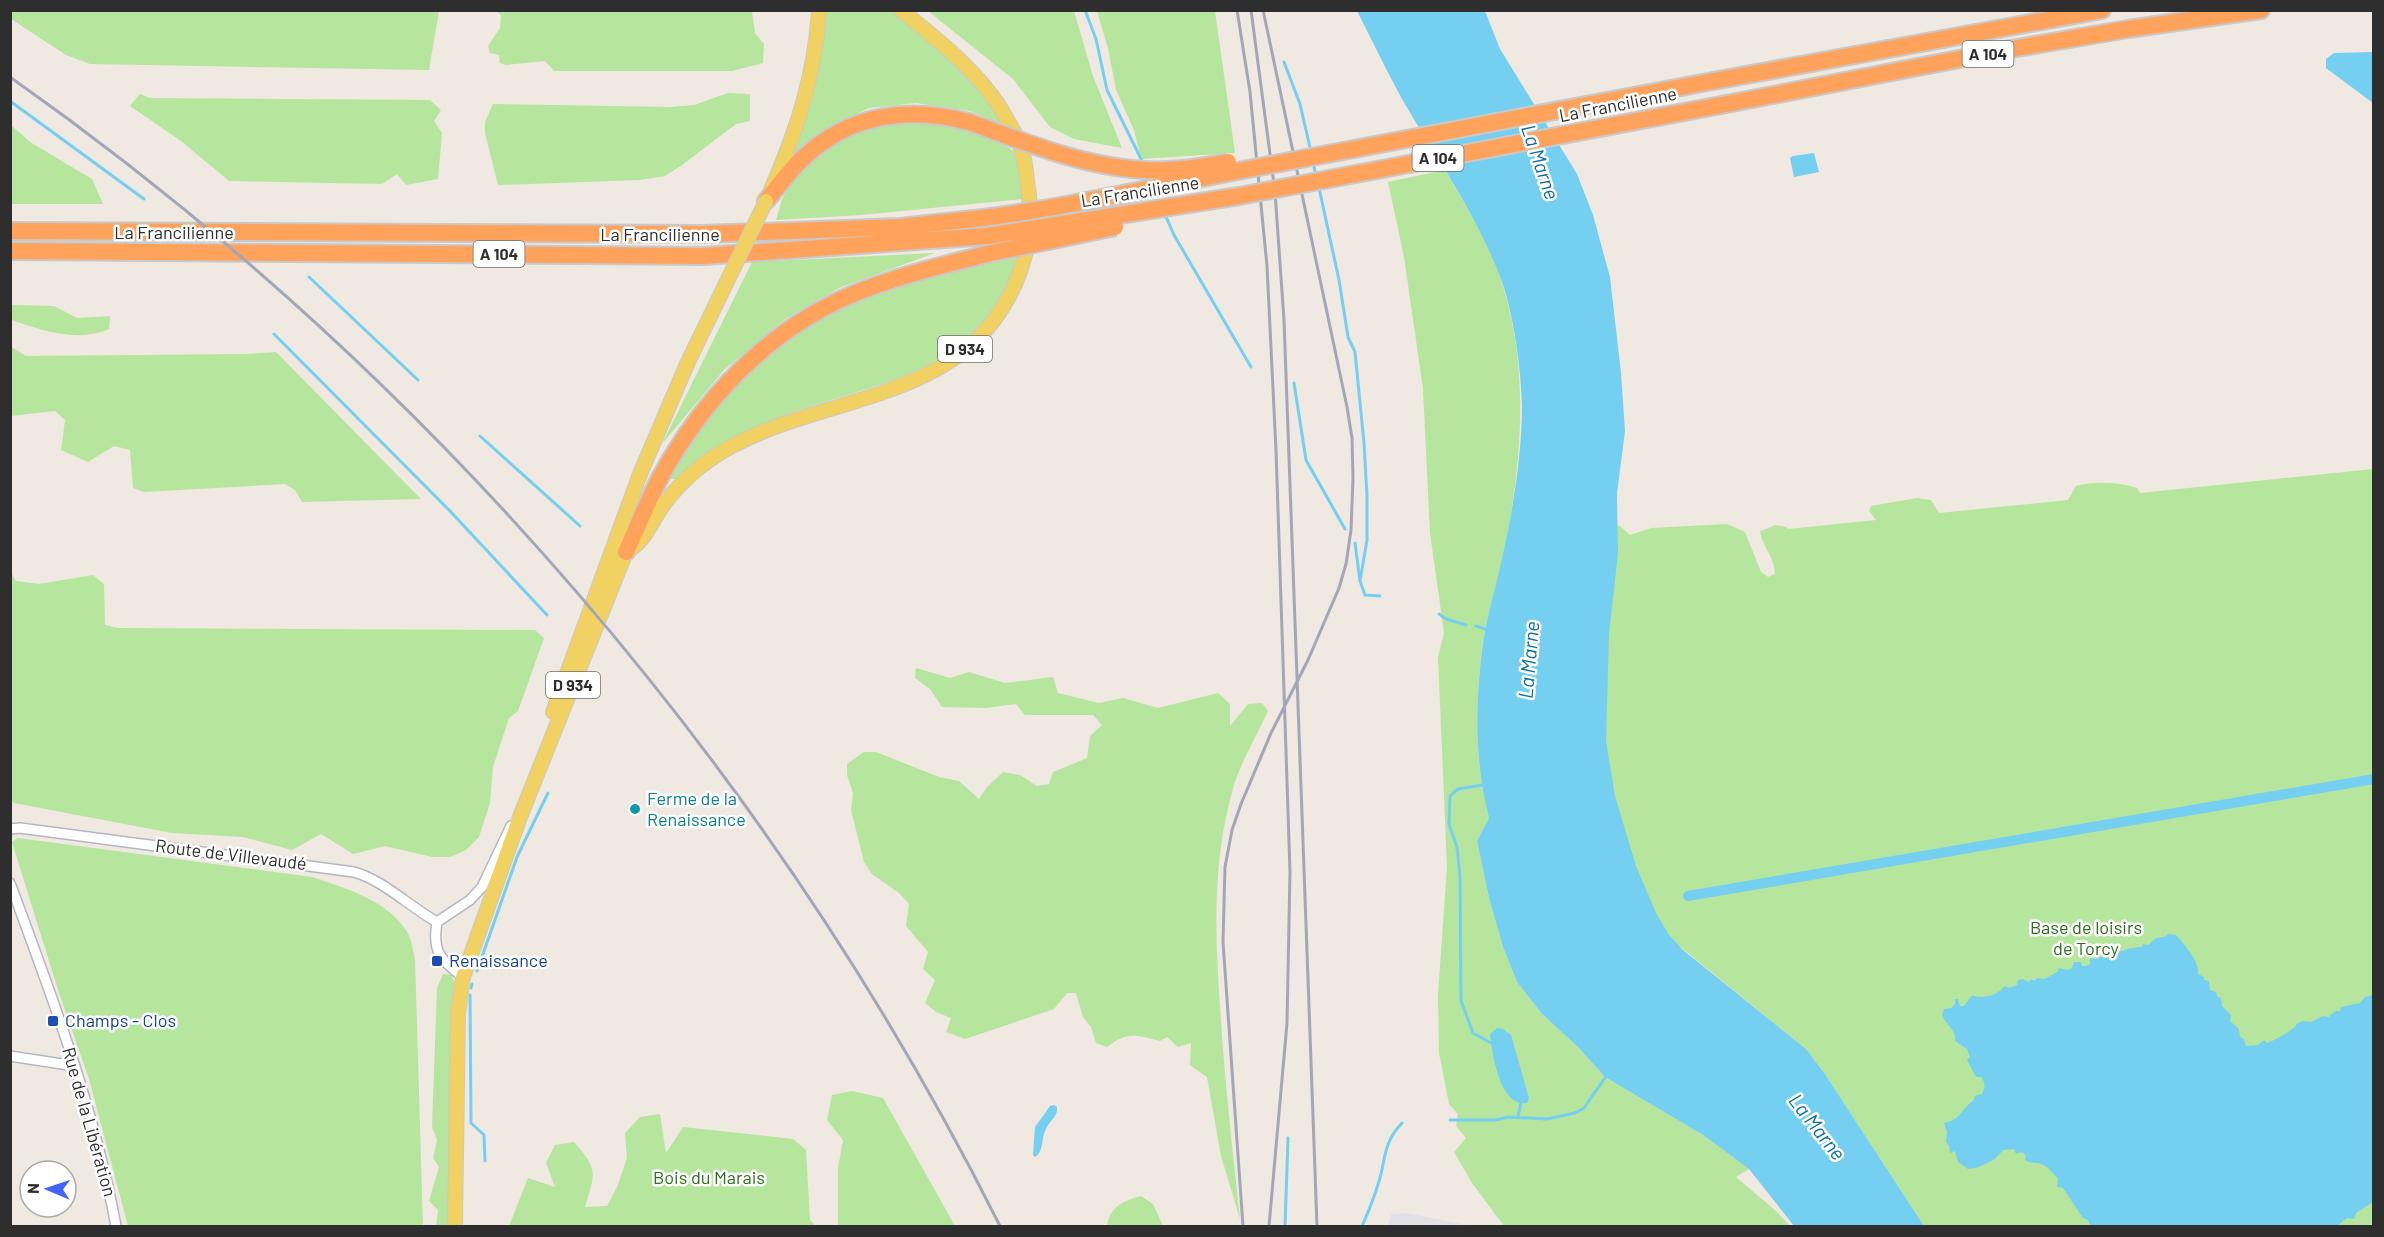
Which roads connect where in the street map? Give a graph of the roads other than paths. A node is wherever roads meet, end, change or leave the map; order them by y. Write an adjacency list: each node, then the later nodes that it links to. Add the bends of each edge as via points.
1 (819, 10): 6 (main road, D 934, via 804,103)
2 (901, 10): 10 (main road, D 934, via 969,70 999,106 1020,145 1031,220 1017,283 985,333 929,374 770,428 702,466 678,485 639,545)
3 (2102, 10): 5 (highway, La Francilienne / A 104, bridge)
4 (2261, 10): 8 (highway, La Francilienne / A 104, bridge, via 2023,47)
5 (1256, 167): 6 (highway, bridge, via 1233,161 1191,169 1132,169 1044,148 969,122 923,113 877,117 846,128 802,159); 7 (highway, La Francilienne / A 104, bridge, via 1045,210 900,227 704,234)
6 (766, 201): 11 (main road, D 934, bridge, via 687,364 640,474)
7 (10, 231)
8 (989, 244): 9 (highway, La Francilienne / A 104, via 704,255); 10 (highway, via 822,309 752,360 715,397 688,432 660,478)
9 (10, 251)
10 (626, 552): 15 (main road, D 934, via 520,817)
11 (513, 821): 14 (street, via 482,887); 15 (main road, D 934)
12 (10, 829): 14 (street, Route de Villevaudé, via 354,872 367,876)
13 (10, 883): 17 (street, Rue de la Libération)
14 (437, 922): 15 (street, via 435,937 440,957)
15 (463, 976): 19 (main road, D 934, via 458,1014)
16 (10, 1056): 17 (street)
17 (75, 1066): 18 (street, Rue de la Libération, via 105,1168)
18 (116, 1227)
19 (455, 1227)

